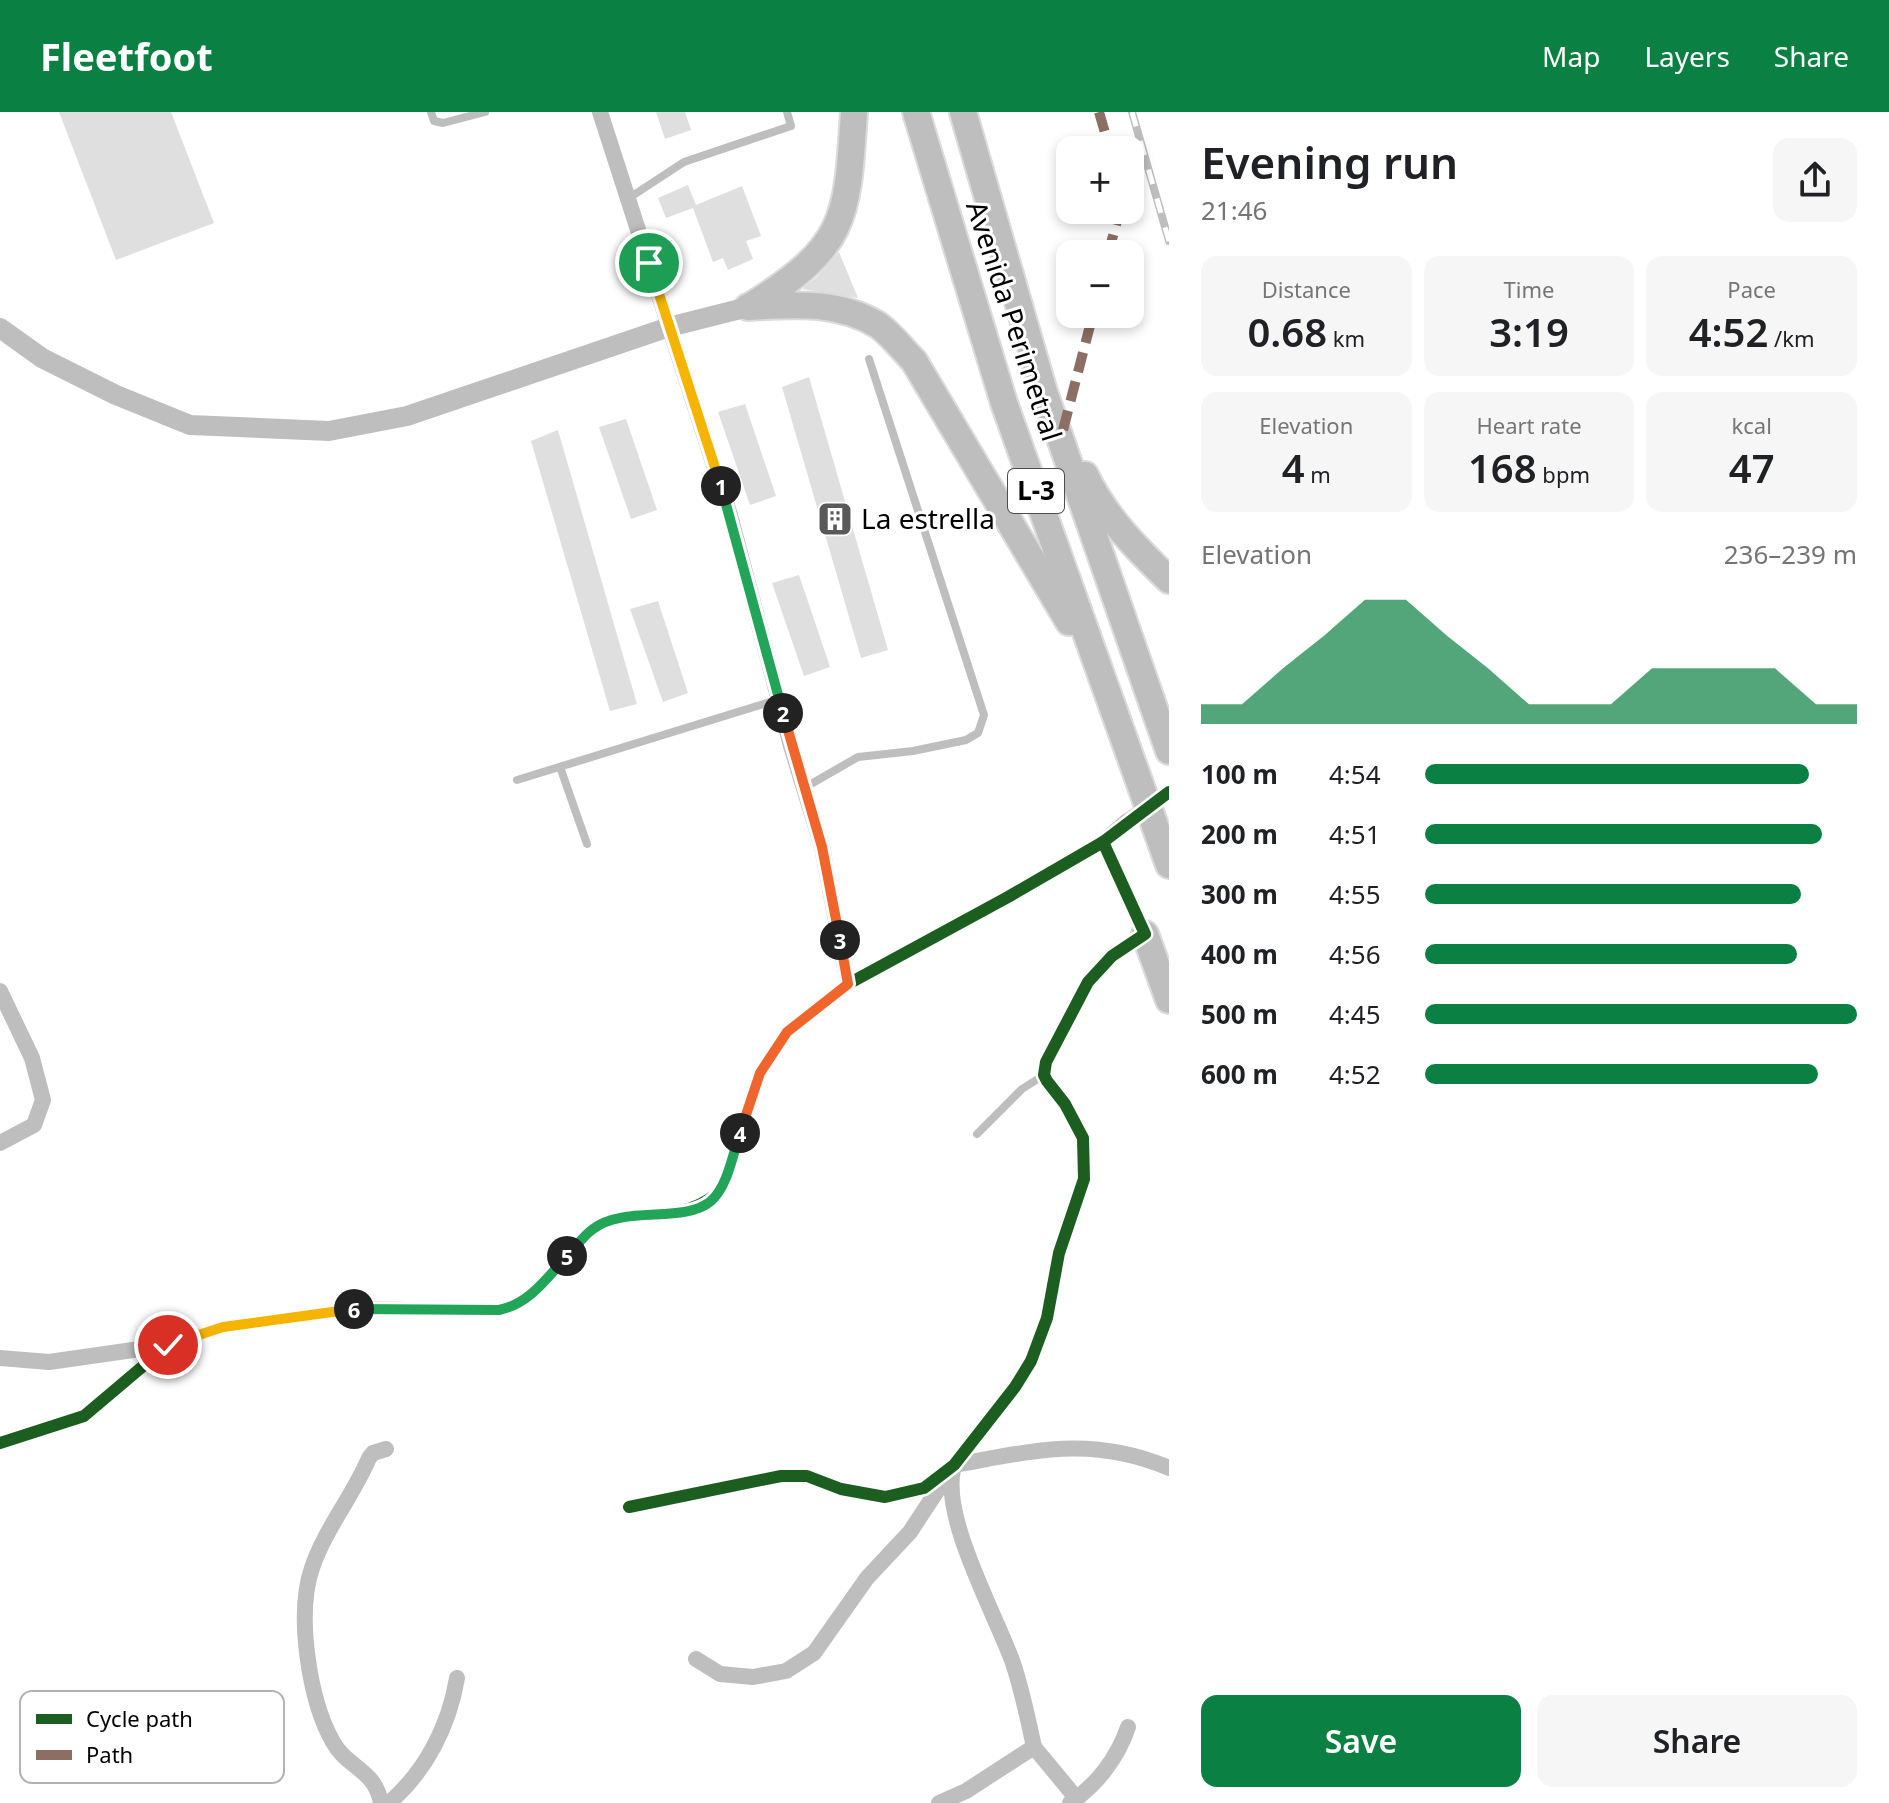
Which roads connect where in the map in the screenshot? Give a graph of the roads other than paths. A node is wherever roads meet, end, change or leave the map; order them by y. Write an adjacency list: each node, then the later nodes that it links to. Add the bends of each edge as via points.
1 (431, 112): 2 (lane, via 434,121 443,123)
2 (485, 112)
3 (600, 112): 8 (street)
4 (787, 112): 8 (lane, via 791,126 684,162)
5 (854, 112): 9 (highway, via 842,218 824,251 794,279)
6 (916, 112): 15 (highway, Avenida Perimetral / L-3, via 1004,403)
7 (963, 112): 13 (highway, Avenida Perimetral / L-3)
8 (629, 198): 10 (street)
9 (748, 307): 10 (street); 15 (highway, via 838,307 879,326 914,361)
10 (669, 327): 11 (street, via 407,416 329,431 190,425 42,358); 16 (street, via 730,515)
11 (0, 328)
12 (869, 359): 20 (lane, via 984,715 978,733 966,740 858,757)
13 (1044, 392): 14 (highway, via 1098,502); 17 (highway, Avenida Perimetral / L-3)
14 (1169, 580)
15 (1100, 678): 24 (highway, Avenida Perimetral / L-3)
16 (780, 699): 18 (lane); 20 (street)
17 (1169, 751)
18 (560, 767): 19 (lane); 23 (lane)
19 (517, 780)
20 (804, 788): 26 (street, via 822,847)
21 (1126, 822): 22 (street)
22 (1103, 842): 25 (street); 26 (street)
23 (587, 844)
24 (1169, 865)
25 (1145, 934): 28 (highway); 29 (street, via 1112,956 1088,982)
26 (848, 984): 32 (street, via 787,1032 760,1073 722,1187 711,1201 695,1209 643,1214 594,1228 527,1299 513,1307 364,1307 223,1327)
27 (0, 991): 31 (street, via 32,1058 43,1100 34,1125)
28 (1169, 1000)
29 (1044, 1075): 30 (lane, via 1022,1089); 36 (street, via 1083,1138 1084,1179 1031,1361)
30 (977, 1134)
31 (0, 1143)
32 (168, 1345): 33 (street, via 49,1362); 34 (street, via 84,1416)
33 (0, 1358)
34 (0, 1443)
35 (386, 1449): 44 (street, via 369,1458 313,1565 306,1587 305,1628 312,1677 333,1745 365,1771 379,1789)
36 (954, 1465): 37 (street, via 1084,1446 1136,1454); 38 (street, via 924,1488 885,1497 807,1476 781,1476); 39 (street, via 910,1532 867,1578 814,1653 786,1671 753,1677 720,1674); 42 (street, via 952,1501 1013,1664)
37 (1169, 1468)
38 (629, 1507)
39 (696, 1659)
40 (457, 1678): 45 (street, via 451,1711 436,1742)
41 (1128, 1727): 43 (street, via 1120,1750)
42 (1034, 1747): 43 (street); 46 (street)
43 (1074, 1801)
44 (381, 1803)
45 (389, 1803)
46 (939, 1803)

